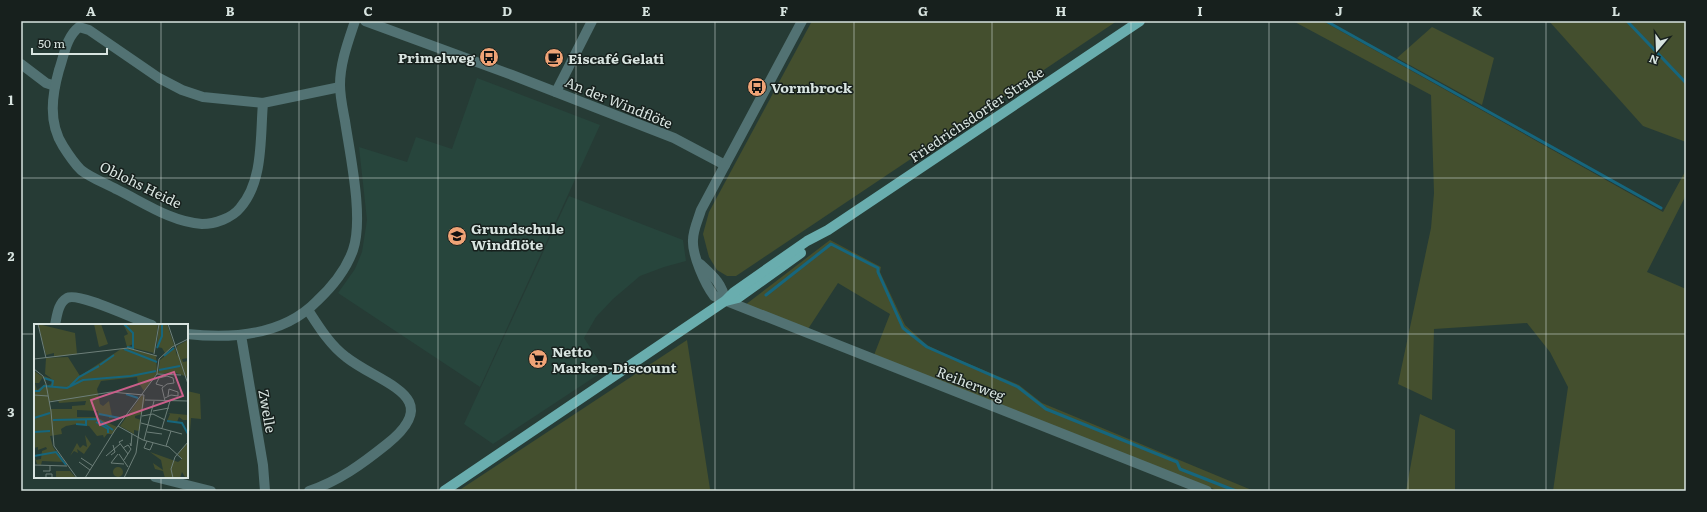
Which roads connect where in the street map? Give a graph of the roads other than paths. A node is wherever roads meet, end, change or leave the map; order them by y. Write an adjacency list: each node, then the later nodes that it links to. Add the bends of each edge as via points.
1 (355, 21): 8 (street, via 343,58)
2 (365, 21): 9 (street, An der Windflöte)
3 (592, 21): 9 (street)
4 (802, 21): 11 (street)
5 (1140, 21): 12 (main road, Friedrichsdorfer Straße, via 828,230 807,240 746,282)
6 (21, 64): 7 (street)
7 (54, 86): 10 (street, Oblohs Heide, via 73,32 79,27 89,30 159,78 182,90 203,97); 10 (street, Oblohs Heide, via 52,102 56,132 62,146 81,170 172,217 204,224 230,216 240,208 248,196 258,165)
8 (340, 87): 10 (street); 13 (street, via 356,198 354,249 332,287)
9 (556, 92): 11 (street, An der Windflöte, via 674,138)
10 (263, 103)
11 (725, 165): 12 (street, via 701,210 693,242 699,262 724,290)
12 (725, 301): 22 (main road, Friedrichsdorfer Straße); 23 (street, Reiherweg)
13 (308, 310): 17 (street, via 265,331); 21 (street, via 325,336 346,357 399,390 412,406 412,415 408,423 392,440 346,474 327,485)
14 (55, 324): 15 (street, via 60,306 67,298 73,297)
15 (149, 324)
16 (188, 334): 17 (street, via 215,337)
17 (241, 335): 20 (street, Zwelle)
18 (159, 478): 19 (street)
19 (211, 491)
20 (265, 491)
21 (309, 491)
22 (444, 491)
23 (1207, 491)

